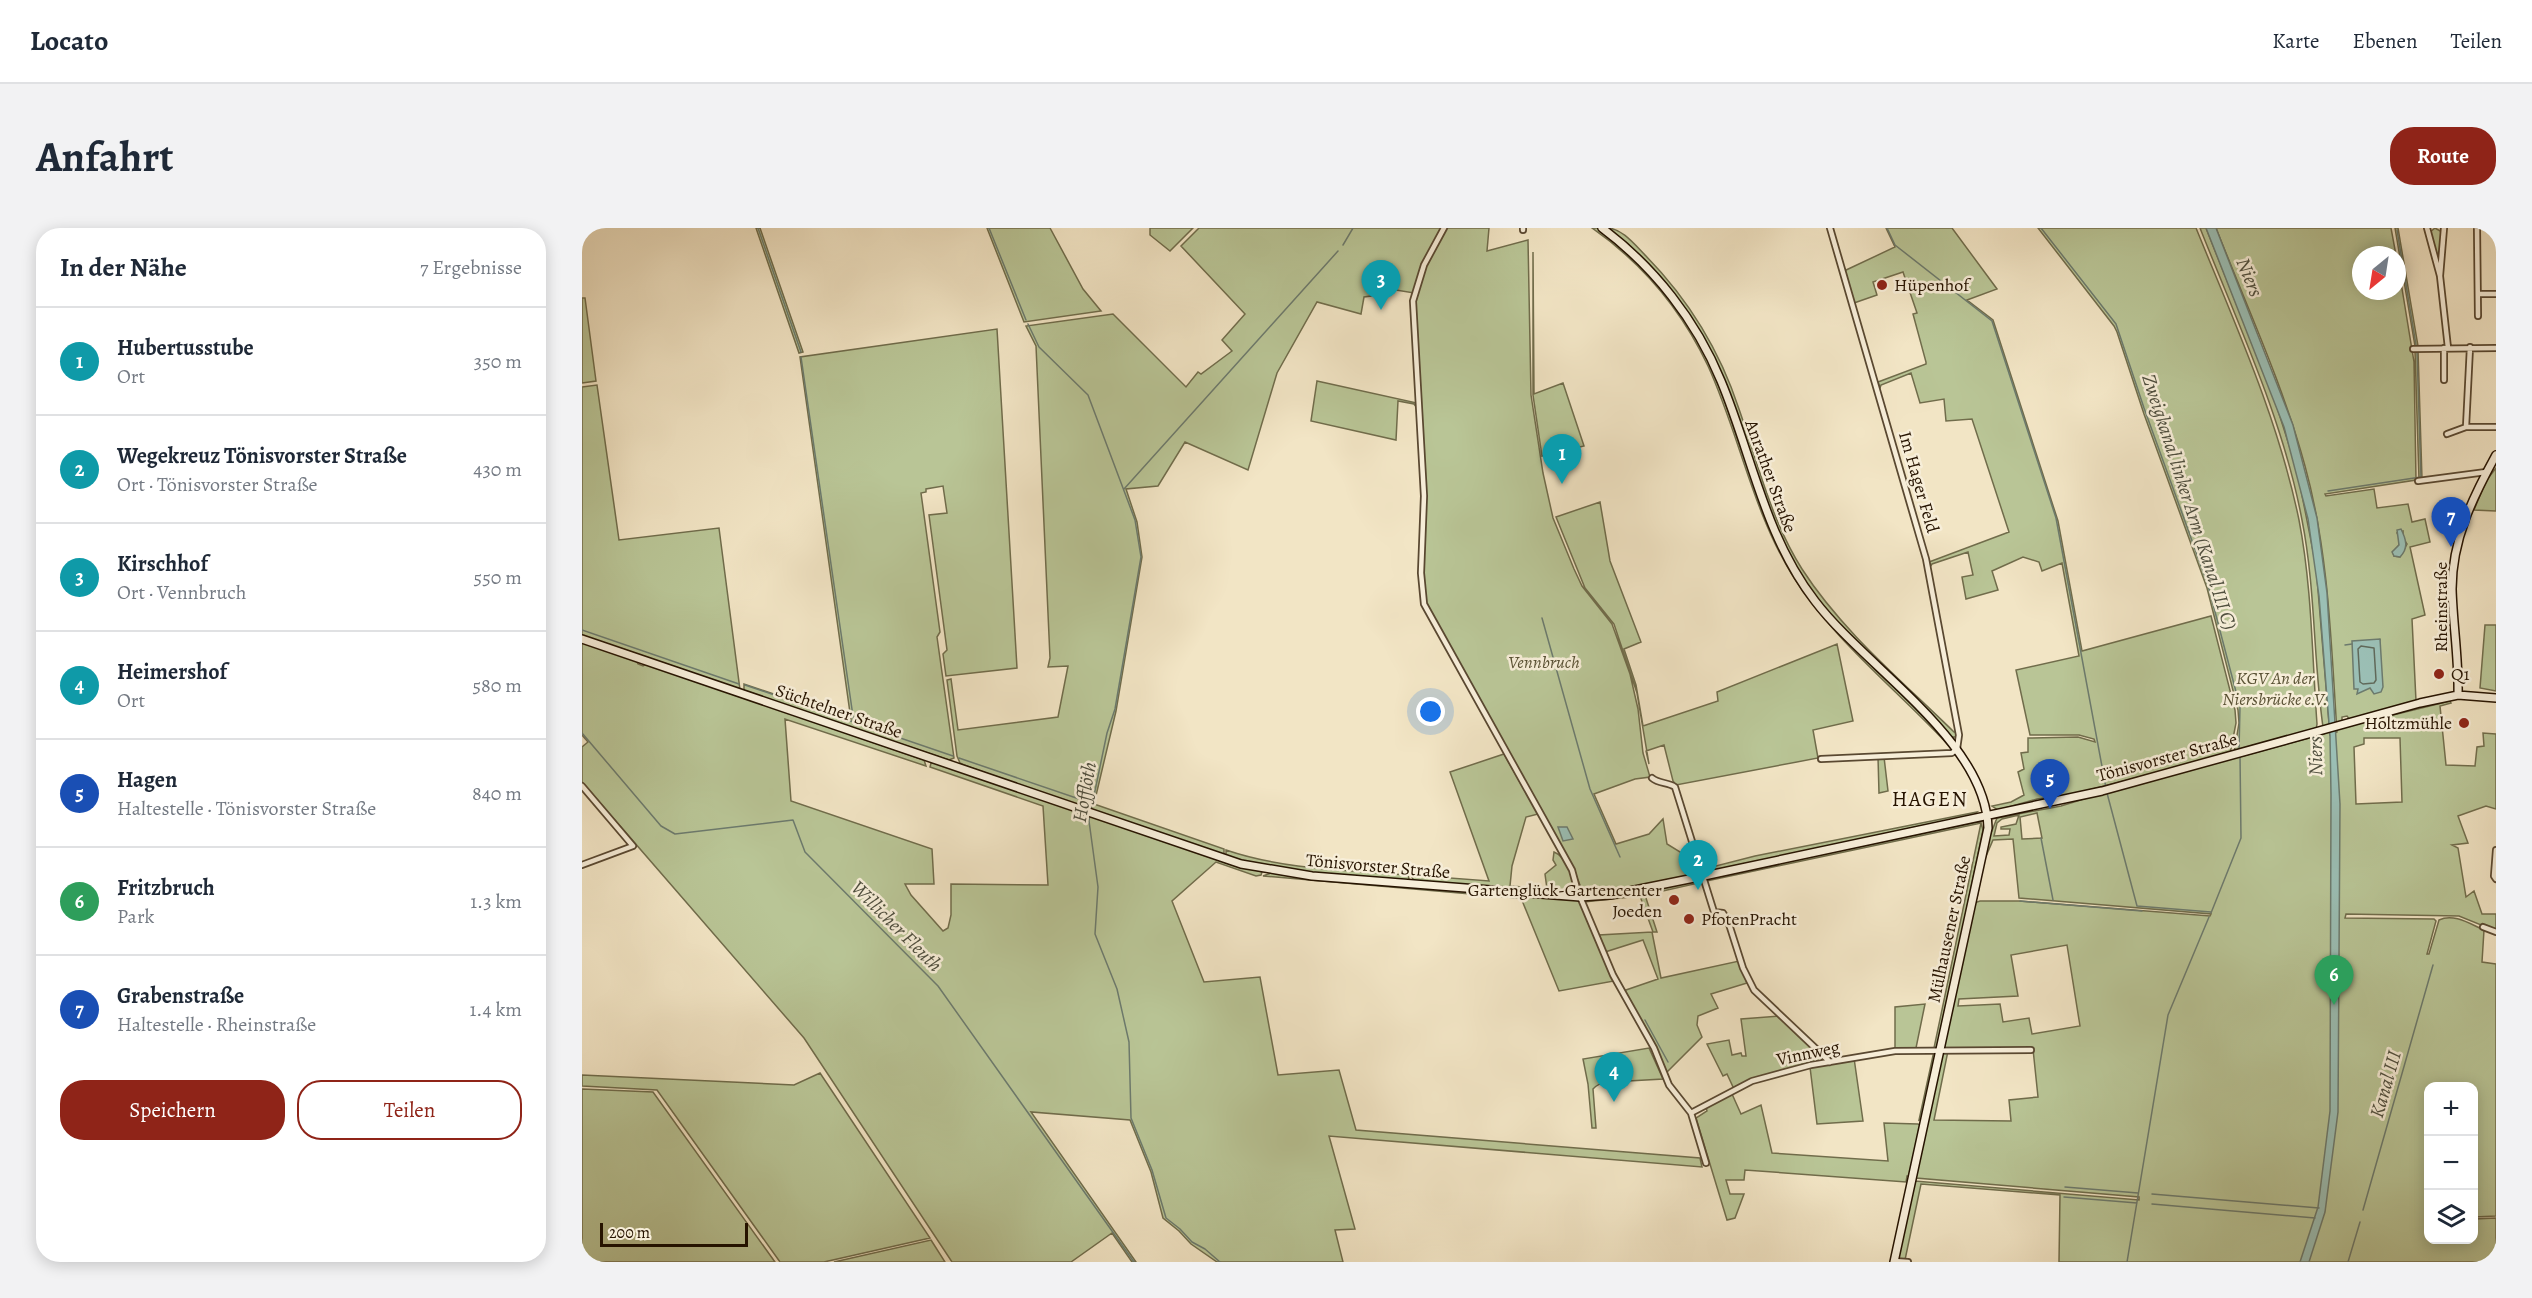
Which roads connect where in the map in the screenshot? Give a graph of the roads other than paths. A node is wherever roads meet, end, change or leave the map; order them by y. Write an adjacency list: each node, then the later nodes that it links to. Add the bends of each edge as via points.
1 (1444, 228): 35 (street, via 1424,266 1413,301 1424,496 1424,604 1572,870)
2 (1602, 228): 25 (main road, Anrather Straße, via 1652,273 1683,311 1703,344 1721,381 1773,530 1815,601)
3 (1830, 228): 25 (street, Im Hager Feld, via 1926,559 1959,735)
4 (2427, 228): 7 (street)
5 (2444, 228): 7 (street)
6 (2477, 228): 8 (street)
7 (2440, 276): 12 (street)
8 (2478, 294): 9 (street); 10 (street)
9 (2496, 294)
10 (2478, 316)
11 (2470, 347): 12 (street); 13 (street); 16 (street)
12 (2446, 348): 14 (street); 15 (street)
13 (2496, 348)
14 (2414, 349)
15 (2444, 380)
16 (2466, 427): 17 (street); 18 (street)
17 (2496, 427)
18 (2446, 434)
19 (2496, 455): 20 (main road, Rheinstraße)
20 (2486, 472): 21 (street); 23 (main road, Rheinstraße, via 2467,511 2455,556 2452,588)
21 (2418, 481)
22 (582, 639): 29 (main road, Süchtelner Straße)
23 (2458, 695): 24 (main road, Tönisvorster Straße); 30 (main road, Tönisvorster Straße, via 2106,790)
24 (2496, 698)
25 (1958, 748): 26 (street, via 1953,753); 30 (main road, Anrather Straße)
26 (1821, 759)
27 (1652, 778): 33 (street, via 1676,787)
28 (582, 786): 32 (street, via 633,846)
29 (1090, 812): 35 (main road, Tönisvorster Straße, via 1241,864 1287,874)
30 (1988, 815): 33 (main road, Tönisvorster Straße); 38 (main road, Mülhausener Straße)
31 (2496, 850): 34 (street)
32 (582, 865)
33 (1704, 876): 35 (main road, Tönisvorster Straße, via 1610,895); 40 (street, via 1714,912 1723,913 1728,921 1749,982)
34 (2496, 879)
35 (1580, 897): 41 (street, via 1613,975 1669,1085)
36 (2483, 927): 37 (street)
37 (2496, 932)
38 (1939, 1049): 39 (street); 40 (street, Vinnweg, via 1895,1051); 43 (main road, Mülhausener Straße)
39 (2031, 1050)
40 (1830, 1062): 41 (street, Vinnweg, via 1752,1081)
41 (1691, 1113): 42 (street)
42 (1706, 1163)
43 (1894, 1261): 44 (street, Mülhausener Straße)
44 (1908, 1262)

